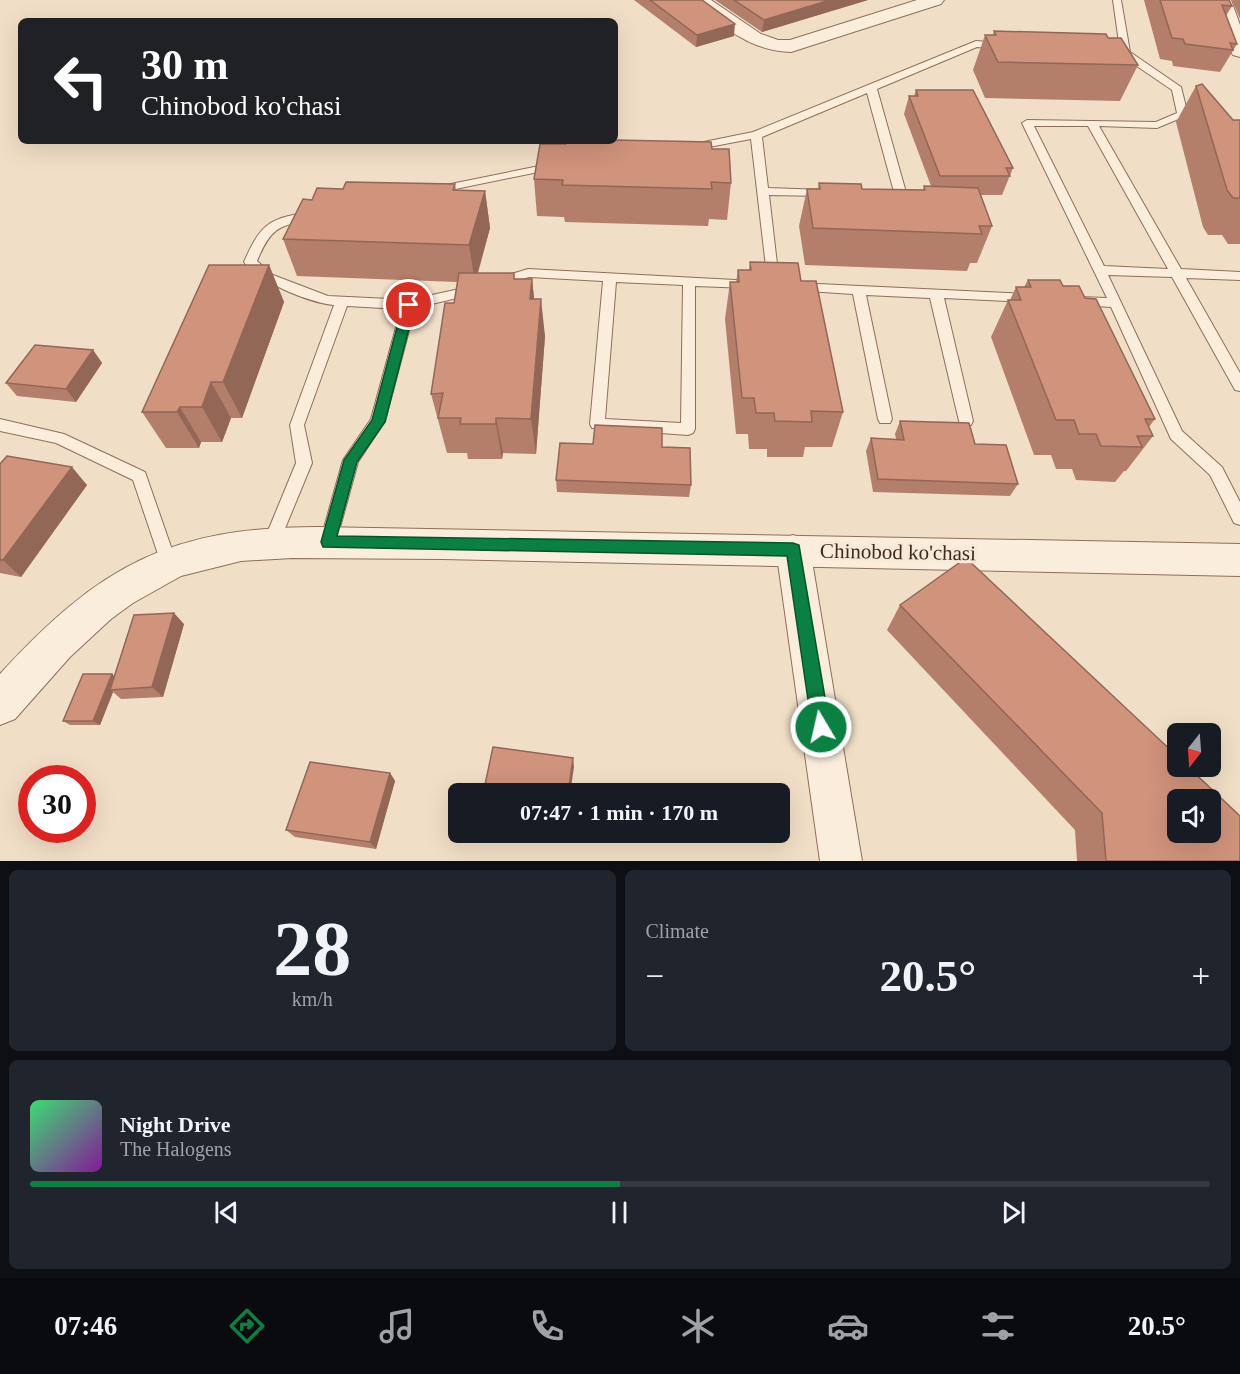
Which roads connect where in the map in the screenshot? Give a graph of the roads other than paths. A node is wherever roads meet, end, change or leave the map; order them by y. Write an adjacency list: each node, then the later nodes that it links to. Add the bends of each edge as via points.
1 (700, 0): 6 (street, via 754,38 773,46 791,45)
2 (885, 0): 6 (street)
3 (935, 0): 6 (street)
4 (1117, 0): 10 (lane)
5 (1222, 0): 9 (street)
6 (904, 11)
7 (1010, 46): 11 (lane, via 976,44)
8 (1102, 51): 10 (lane)
9 (1240, 51)
10 (1125, 53): 12 (lane, via 1177,89 1183,115 1157,125)
11 (871, 87): 13 (lane); 19 (lane, via 901,195)
12 (1092, 123): 21 (lane, via 1027,123); 22 (lane)
13 (756, 135): 14 (lane); 17 (lane)
14 (681, 149)
15 (564, 164): 16 (lane)
16 (428, 191)
17 (762, 191): 18 (lane); 26 (lane)
18 (832, 193)
19 (878, 195)
20 (326, 212): 31 (lane, via 281,221 262,233 250,262 268,278 327,300)
21 (1100, 270): 22 (lane); 32 (lane)
22 (1177, 273): 23 (lane); 34 (lane)
23 (1240, 276)
24 (610, 277): 25 (lane); 25 (lane, via 597,424 688,429); 33 (lane, via 528,273)
25 (689, 281): 26 (lane)
26 (773, 286): 27 (lane)
27 (859, 290): 28 (lane); 35 (lane)
28 (936, 294): 29 (lane); 36 (lane)
29 (1048, 299)
30 (1071, 300): 32 (lane)
31 (342, 301): 33 (lane); 40 (lane, via 297,425 304,463)
32 (1116, 303): 38 (lane, via 1176,435 1216,471)
33 (409, 305): 39 (lane, via 378,422 351,460)
34 (1240, 386)
35 (885, 419)
36 (966, 422)
37 (0, 424): 43 (lane, via 59,438 139,476)
38 (1240, 518)
39 (328, 542): 40 (street, Chinobod ko'chasi); 41 (street, Chinobod ko'chasi)
40 (271, 543): 43 (street, Chinobod ko'chasi, via 210,552)
41 (793, 549): 42 (street, Chinobod ko'chasi); 45 (street)
42 (1240, 560)
43 (169, 564): 44 (street, Chinobod ko'chasi, via 110,597 80,621)
44 (0, 705)
45 (841, 861)

